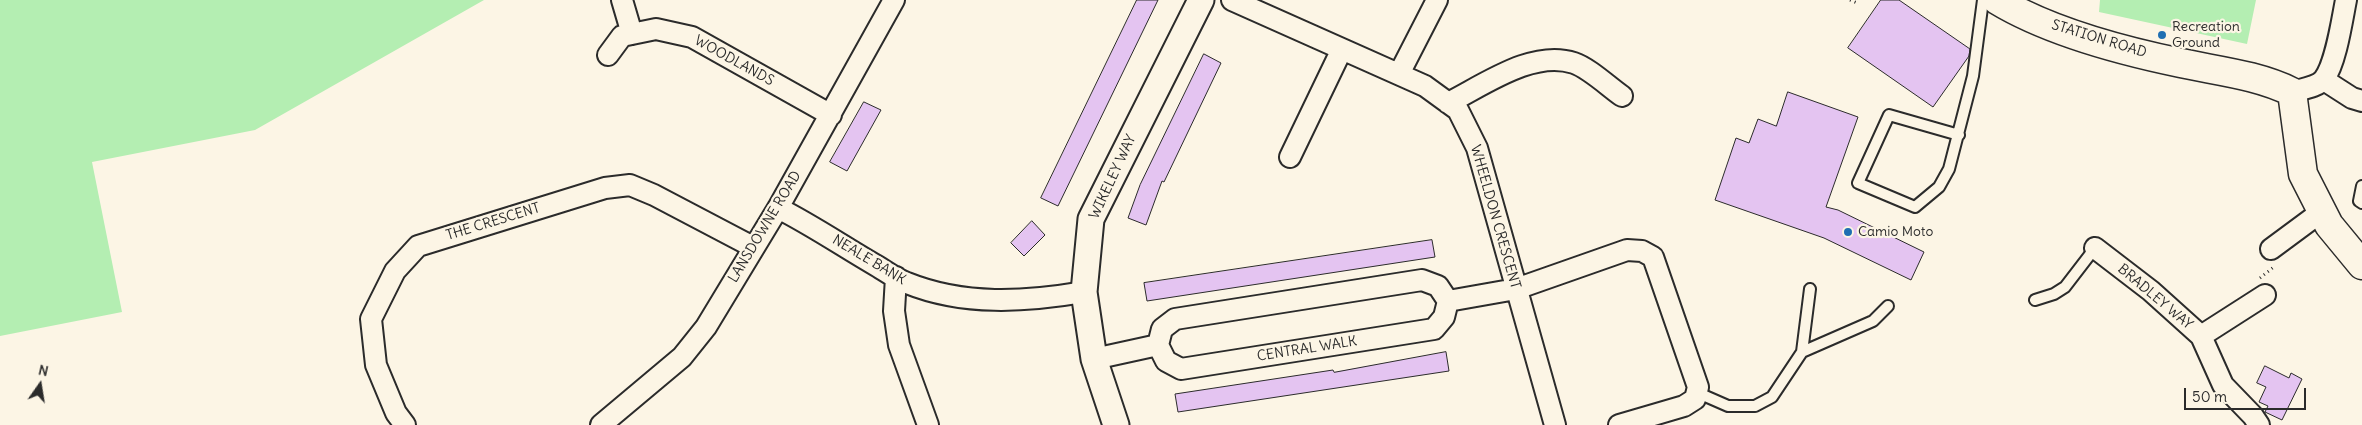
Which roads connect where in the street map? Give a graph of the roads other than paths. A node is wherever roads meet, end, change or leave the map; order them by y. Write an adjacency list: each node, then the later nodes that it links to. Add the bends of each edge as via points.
1 (622, 0): 9 (street)
2 (894, 0): 18 (street, LANSDOWNE ROAD)
3 (1201, 0): 32 (street, WIKELEY WAY, via 1091,219)
4 (1232, 0): 10 (street, WHEELDON CRESCENT)
5 (1437, 0): 12 (street)
6 (1983, 0): 19 (lane, via 1973,76)
7 (1997, 0): 14 (main road, STATION ROAD, via 2022,15 2104,43 2273,82)
8 (2346, 0): 13 (street)
9 (632, 34): 11 (street, WOODLANDS, via 622,36); 18 (street, WOODLANDS, via 656,29 692,37)
10 (1342, 49): 12 (street, WHEELDON CRESCENT); 20 (street)
11 (608, 55)
12 (1399, 74): 17 (street, WHEELDON CRESCENT, via 1425,86)
13 (2324, 80): 14 (street); 16 (street)
14 (2292, 92): 24 (main road, via 2303,174)
15 (1622, 96): 17 (street, via 1575,63 1548,60 1527,63)
16 (2362, 101)
17 (1448, 103): 30 (street, WHEELDON CRESCENT, via 1458,110 1477,148)
18 (831, 115): 23 (street, LANSDOWNE ROAD)
19 (1959, 135): 19 (lane, via 1949,169 1939,187 1916,207 1858,183 1889,115)
20 (1290, 157)
21 (2362, 186): 22 (lane, via 2359,201)
22 (2362, 203)
23 (778, 208): 25 (street, LANSDOWNE ROAD); 29 (street, NEALE BANK, via 809,223)
24 (2321, 212): 27 (street); 28 (main road)
25 (753, 248): 42 (street, THE CRESCENT, via 630,185 605,188 418,246 395,271 371,319 376,365 396,413); 43 (street, LANSDOWNE ROAD, via 706,327 682,357)
26 (2095, 248): 35 (lane, via 2065,287); 37 (street, BRADLEY WAY)
27 (2271, 249)
28 (2362, 265)
29 (896, 277): 32 (street, NEALE BANK, via 906,283 956,296 1002,301); 44 (street, via 894,311 899,345)
30 (1516, 289): 34 (street); 41 (street, via 1628,250 1642,251 1653,258 1698,387); 46 (street, WHEELDON CRESCENT)
31 (1810, 290): 39 (lane)
32 (1084, 292): 40 (street, WIKELEY WAY)
33 (2265, 295): 37 (street)
34 (1448, 300): 38 (street, via 1438,286 1422,280 1175,319 1162,329); 38 (street, CENTRAL WALK, via 1444,317 1434,329 1220,363 1181,369 1166,361)
35 (2035, 300)
36 (1888, 306): 39 (lane, via 1873,321)
37 (2201, 336): 48 (street, BRADLEY WAY, via 2223,385)
38 (1158, 345): 40 (street)
39 (1802, 352): 41 (lane, via 1772,397 1756,406 1728,406)
40 (1094, 359): 45 (street, WIKELEY WAY)
41 (1696, 392): 47 (street, via 1695,398 1684,406)
42 (405, 425)
43 (601, 425)
44 (928, 425)
45 (1116, 425)
46 (1555, 425)
47 (1619, 425)
48 (2260, 425)

